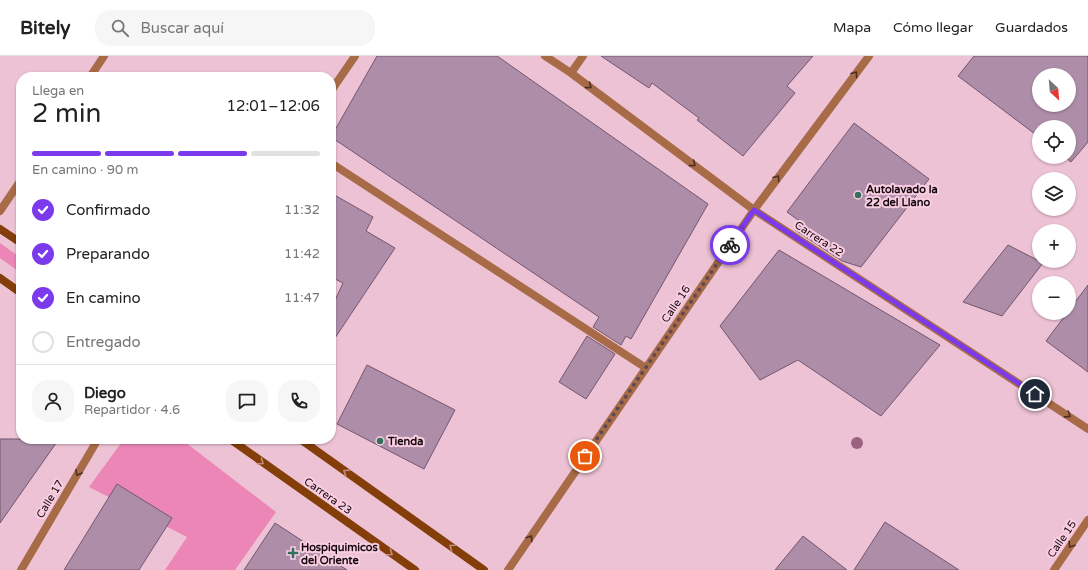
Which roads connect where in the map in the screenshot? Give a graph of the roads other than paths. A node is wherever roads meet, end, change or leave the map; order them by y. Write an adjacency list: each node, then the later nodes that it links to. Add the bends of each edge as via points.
1 (104, 56): 6 (street)
2 (356, 56): 8 (street)
3 (545, 56): 7 (street, Carrera 22)
4 (584, 56): 7 (street)
5 (869, 56): 11 (street, Calle 16, one-way to 5)
6 (93, 72)
7 (571, 73): 11 (street, Carrera 22, one-way to 11)
8 (336, 84)
9 (336, 165): 17 (street)
10 (16, 187): 12 (street)
11 (754, 210): 17 (street, Calle 16); 18 (street, Carrera 22, one-way to 18)
12 (0, 211)
13 (0, 229): 14 (street)
14 (16, 240)
15 (0, 278): 16 (street)
16 (16, 289)
17 (646, 368): 26 (street, Calle 16, one-way to 17)
18 (1088, 429)
19 (95, 444): 23 (street, Calle 17, one-way to 23)
20 (237, 444): 24 (street, Carrera 23, one-way to 24)
21 (307, 444): 25 (street, one-way to 21)
22 (1088, 520): 27 (street, Calle 15, one-way to 27)
23 (21, 570)
24 (414, 570)
25 (484, 570)
26 (508, 570)
27 (1054, 570)

